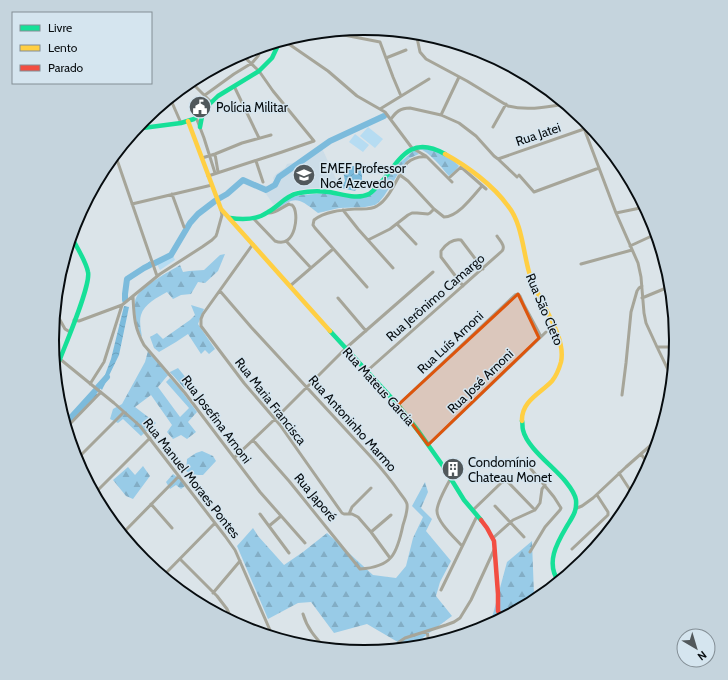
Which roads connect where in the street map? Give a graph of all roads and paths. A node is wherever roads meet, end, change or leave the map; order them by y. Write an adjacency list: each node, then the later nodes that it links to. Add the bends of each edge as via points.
1 (348, 36): 8 (street, via 380,42)
2 (417, 40): 11 (street, via 424,58)
3 (287, 45): 21 (street, via 328,71 357,96)
4 (278, 47): 10 (street, via 272,58)
5 (406, 50): 8 (street)
6 (259, 53): 9 (street)
7 (246, 58): 9 (street)
8 (386, 58): 16 (street)
9 (252, 63): 10 (street); 15 (street)
10 (259, 71): 14 (street); 40 (street, via 314,141)
11 (459, 77): 19 (street); 23 (street)
12 (429, 79): 16 (street)
13 (195, 86): 15 (street)
14 (234, 86): 17 (street); 33 (street)
15 (205, 95): 17 (street)
16 (401, 96): 21 (street)
17 (211, 102): 22 (street)
18 (172, 103): 27 (street)
19 (506, 104): 20 (street, via 515,108); 29 (street)
20 (558, 105)
21 (380, 109): 25 (street)
22 (204, 110): 24 (street); 28 (street)
23 (442, 115): 25 (street, via 406,108 397,112); 39 (street, via 466,127)
24 (196, 117): 26 (street); 28 (street)
25 (391, 119): 34 (street)
26 (188, 121): 27 (street); 38 (street, Rua Mateus Garcia)
27 (181, 123): 30 (street)
28 (200, 127): 36 (street)
29 (492, 127)
30 (145, 128)
31 (585, 130): 39 (street, Rua Jatei); 43 (street)
32 (271, 135): 33 (street)
33 (259, 138): 35 (street)
34 (412, 148): 37 (street); 42 (street, Rua São Cleto, via 433,148); 59 (street, via 369,193 361,196 314,191 298,193)
35 (215, 154): 36 (street); 44 (street)
36 (210, 155): 38 (street); 44 (street)
37 (427, 157): 45 (street, via 421,156 411,161); 47 (street)
38 (202, 158): 46 (street, Rua Mateus Garcia)
39 (498, 159): 43 (street, via 534,192)
40 (256, 160): 44 (street); 48 (street)
41 (117, 161): 54 (street)
42 (462, 166): 47 (street); 51 (street, Rua São Cleto); 129 (street, Rua São Cleto, via 494,191 513,212 529,276 561,342 562,354 558,371 553,380 526,405 521,424 532,445 570,487 576,498)
43 (599, 168): 60 (street)
44 (217, 173): 46 (street)
45 (400, 174): 57 (street); 58 (street, via 385,199 377,206)
46 (208, 176): 50 (street, Rua Mateus Garcia)
47 (449, 178): 49 (street)
48 (263, 182)
49 (452, 182)
50 (212, 185): 53 (street); 56 (street, Rua Mateus Garcia)
51 (482, 186): 52 (street, Rua São Cleto); 57 (street, via 451,216 444,216)
52 (486, 189)
53 (172, 194): 54 (street); 64 (street)
54 (132, 204): 79 (street)
55 (639, 208): 60 (street)
56 (221, 209): 61 (street, Rua Mateus Garcia); 79 (street, via 220,225 215,238)
57 (434, 209): 63 (street, via 428,214 412,213)
58 (343, 210): 67 (street); 73 (street, via 314,220 313,225)
59 (268, 213): 62 (street); 68 (street, via 289,204 293,207 294,231)
60 (616, 213): 72 (street)
61 (230, 218): 62 (street); 70 (street, Rua Mateus Garcia)
62 (253, 218): 68 (street, via 275,241)
63 (397, 224): 67 (street); 71 (street)
64 (184, 227)
65 (497, 236): 77 (street, Rua Jerônimo Camargo, via 504,250)
66 (651, 237): 72 (street)
67 (368, 240): 76 (street)
68 (287, 242): 75 (street)
69 (75, 243): 91 (street, via 89,274)
70 (253, 244): 80 (street, Rua Mateus Garcia); 85 (street, Rua Maria Francisca)
71 (416, 244)
72 (631, 248): 74 (street); 82 (street, via 640,270)
73 (333, 249): 75 (street); 83 (street)
74 (581, 264)
75 (311, 268): 80 (street)
76 (393, 268)
77 (483, 269): 81 (street, Rua Jerônimo Camargo); 81 (street, via 461,240 455,239 447,244 441,251 441,257)
78 (433, 272): 92 (street)
79 (157, 276): 86 (street)
80 (290, 286): 97 (street, Rua Mateus Garcia)
81 (463, 286): 101 (street, Rua Jerônimo Camargo)
82 (642, 286): 88 (street); 105 (street, via 637,291 631,312)
83 (367, 287)
84 (664, 289): 88 (street)
85 (220, 291): 103 (street, Rua Antoninho Marmo); 108 (street, Rua Maria Francisca, via 201,319 201,326)
86 (132, 297): 89 (street); 116 (street, Rua Josefina Arnoni, via 134,320 144,344 173,377)
87 (338, 298): 92 (street)
88 (642, 298): 96 (street, via 646,323)
89 (122, 305): 91 (street, via 80,321); 102 (street, via 106,357)
90 (60, 320): 93 (street)
91 (74, 320): 93 (street)
92 (366, 331): 97 (street)
93 (70, 332): 99 (street)
94 (546, 332): 95 (street, Rua José Arnoni)
95 (539, 338): 106 (street, Rua Luís Arnoni, via 540,335 520,296 515,295); 112 (street, Rua José Arnoni)
96 (657, 347): 98 (street); 100 (street)
97 (346, 348): 101 (street, Rua Mateus Garcia); 103 (street)
98 (669, 348)
99 (60, 359): 102 (street, Rua Manuel Moraes Pontes)
100 (667, 368)
101 (367, 371): 106 (street, Rua Mateus Garcia)
102 (90, 384): 104 (street, Rua Manuel Moraes Pontes)
103 (307, 387): 108 (street); 151 (street, Rua Antoninho Marmo, via 380,467 406,501 401,535 397,548)
104 (101, 392): 107 (street, Rua Manuel Moraes Pontes); 109 (street)
105 (622, 395)
106 (398, 405): 112 (street, Rua Mateus Garcia)
107 (124, 412): 110 (street, Rua Manuel Moraes Pontes); 115 (street)
108 (275, 419): 111 (street); 133 (street, Rua Maria Francisca, via 342,513)
109 (70, 423)
110 (150, 438): 120 (street, Rua Manuel Moraes Pontes); 124 (street)
111 (253, 440): 116 (street); 151 (street, Rua Japoré, via 290,481 360,569 380,566)
112 (428, 445): 121 (street, Rua Mateus Garcia)
113 (650, 445): 114 (street)
114 (641, 454): 117 (street); 119 (street)
115 (81, 455)
116 (234, 458): 135 (street, Rua Josefina Arnoni)
117 (645, 459)
118 (531, 469): 122 (street)
119 (619, 473): 125 (street); 126 (street)
120 (179, 476): 127 (street); 138 (street, Rua Manuel Moraes Pontes)
121 (451, 478): 130 (street, Rua Mateus Garcia); 146 (street, via 437,512 441,521)
122 (545, 485): 131 (street, via 540,503); 149 (street, via 561,509 545,527)
123 (371, 488): 133 (street, via 352,507)
124 (98, 489)
125 (630, 490)
126 (597, 495): 129 (street); 148 (street, via 608,515)
127 (151, 504): 140 (street); 141 (street)
128 (495, 506): 137 (street)
129 (576, 508): 155 (street, via 553,556 553,573)
130 (473, 510): 131 (street, via 505,481); 136 (street, Rua Mateus Garcia)
131 (535, 510): 137 (street)
132 (260, 514): 139 (street)
133 (350, 514): 142 (street, Rua Maria Francisca, via 358,517)
134 (391, 515): 142 (street)
135 (281, 516): 139 (street); 145 (street, Rua Josefina Arnoni)
136 (477, 516): 144 (street, Rua Mateus Garcia); 146 (street)
137 (510, 522): 143 (street); 144 (street)
138 (215, 523): 152 (street); 153 (street, Rua Manuel Moraes Pontes, via 232,545)
139 (269, 526): 150 (street)
140 (172, 528)
141 (126, 530)
142 (371, 532): 151 (street, Rua Maria Francisca)
143 (524, 537)
144 (493, 538): 147 (street, Rua Mateus Garcia)
145 (305, 543)
146 (462, 546): 156 (street)
147 (495, 549): 160 (street, Rua Mateus Garcia); 162 (street, via 462,616 454,622)
148 (572, 549)
149 (530, 552)
150 (289, 553)
151 (390, 558)
152 (180, 559): 154 (street); 157 (street)
153 (240, 561): 157 (street); 161 (street, Rua Manuel Moraes Pontes)
154 (167, 572)
155 (556, 577)
156 (441, 590)
157 (213, 593): 158 (street)
158 (229, 614)
159 (302, 614): 164 (street)
160 (500, 614)
161 (270, 630)
162 (427, 631): 163 (street); 165 (street)
163 (429, 638)
164 (319, 641)
165 (398, 643)

